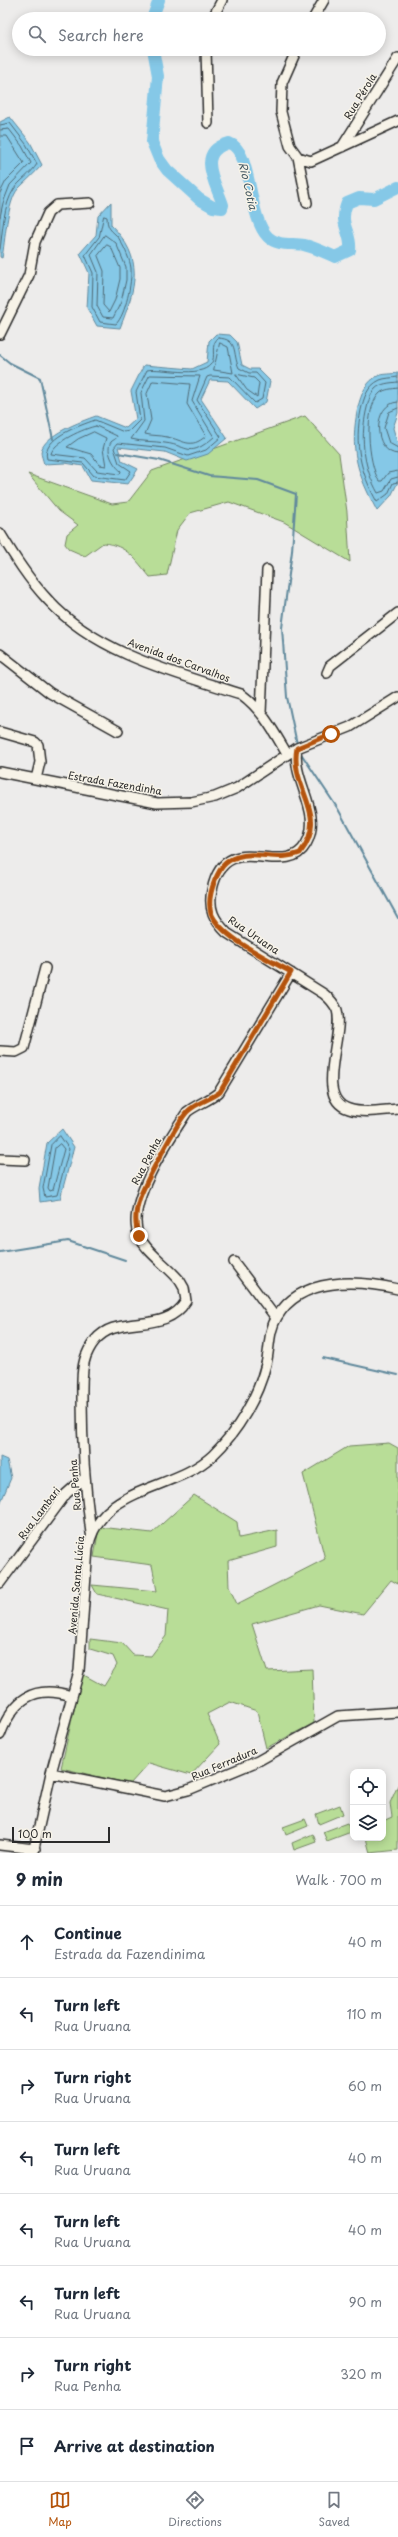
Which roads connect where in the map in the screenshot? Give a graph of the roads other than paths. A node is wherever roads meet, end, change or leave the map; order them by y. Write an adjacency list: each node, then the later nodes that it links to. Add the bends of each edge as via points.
1 (222, 0): 3 (street)
2 (324, 0): 4 (street)
3 (216, 12)
4 (317, 12)
5 (206, 56): 9 (street)
6 (293, 56): 11 (street, via 287,68 280,99 290,146)
7 (398, 58): 10 (street, Rua Pérola)
8 (398, 121): 10 (street)
9 (208, 123)
10 (342, 147): 11 (street, via 311,161)
11 (298, 157): 13 (street)
12 (90, 203): 14 (street, via 57,205 48,213 35,242 29,275)
13 (308, 204)
14 (0, 334)
15 (0, 532): 21 (street, Avenida dos Carvalhos, via 30,580 48,601 72,622 132,656 241,694 253,702)
16 (267, 570): 21 (street)
17 (398, 613): 19 (street, via 330,666)
18 (0, 654): 22 (street, via 50,693)
19 (327, 674)
20 (398, 697): 24 (street, via 350,727)
21 (262, 713): 25 (street, Avenida dos Carvalhos)
22 (118, 731)
23 (0, 732): 27 (street, via 35,742 40,762)
24 (299, 747): 25 (street); 29 (street, Rua Uruana, via 296,767 313,823 306,845 300,853 291,857 248,855 228,860 221,867 210,900 211,913 228,933)
25 (287, 754): 27 (street, Estrada Fazendinha, via 237,788 215,797 191,802 157,802)
26 (0, 772): 27 (street, Estrada Fazendinha)
27 (36, 779)
28 (45, 968): 30 (street, via 24,1048 16,1052)
29 (291, 972): 31 (street, Rua Uruana, via 324,994 337,1010 339,1020 332,1088 338,1101 348,1109 359,1111); 37 (street, Rua Penha, via 220,1092 187,1112 139,1199 135,1226 139,1236 180,1281 186,1302 170,1318 108,1330 91,1346 85,1358 82,1376)
30 (0, 1051)
31 (398, 1109)
32 (0, 1159): 33 (street)
33 (25, 1160)
34 (234, 1262): 36 (street)
35 (398, 1289): 36 (street, via 352,1283 318,1287 296,1298)
36 (276, 1318): 38 (street, Avenida Santa Lúcia, via 259,1387 245,1414 223,1445 204,1463 120,1501 97,1522)
37 (84, 1478): 38 (street, Rua Penha); 39 (street, Rua Lambari, via 66,1494)
38 (91, 1533): 40 (street, Avenida Santa Lúcia, via 85,1576 79,1671)
39 (0, 1583)
40 (71, 1696): 42 (street, via 48,1690 35,1692 7,1716); 43 (street, Avenida Santa Lúcia)
41 (398, 1712): 43 (street, Rua Ferradura, via 338,1716 258,1760 178,1794 165,1796)
42 (0, 1735)
43 (51, 1773): 45 (street, Avenida Santa Lúcia)
44 (0, 1845): 45 (street)
45 (34, 1851)

